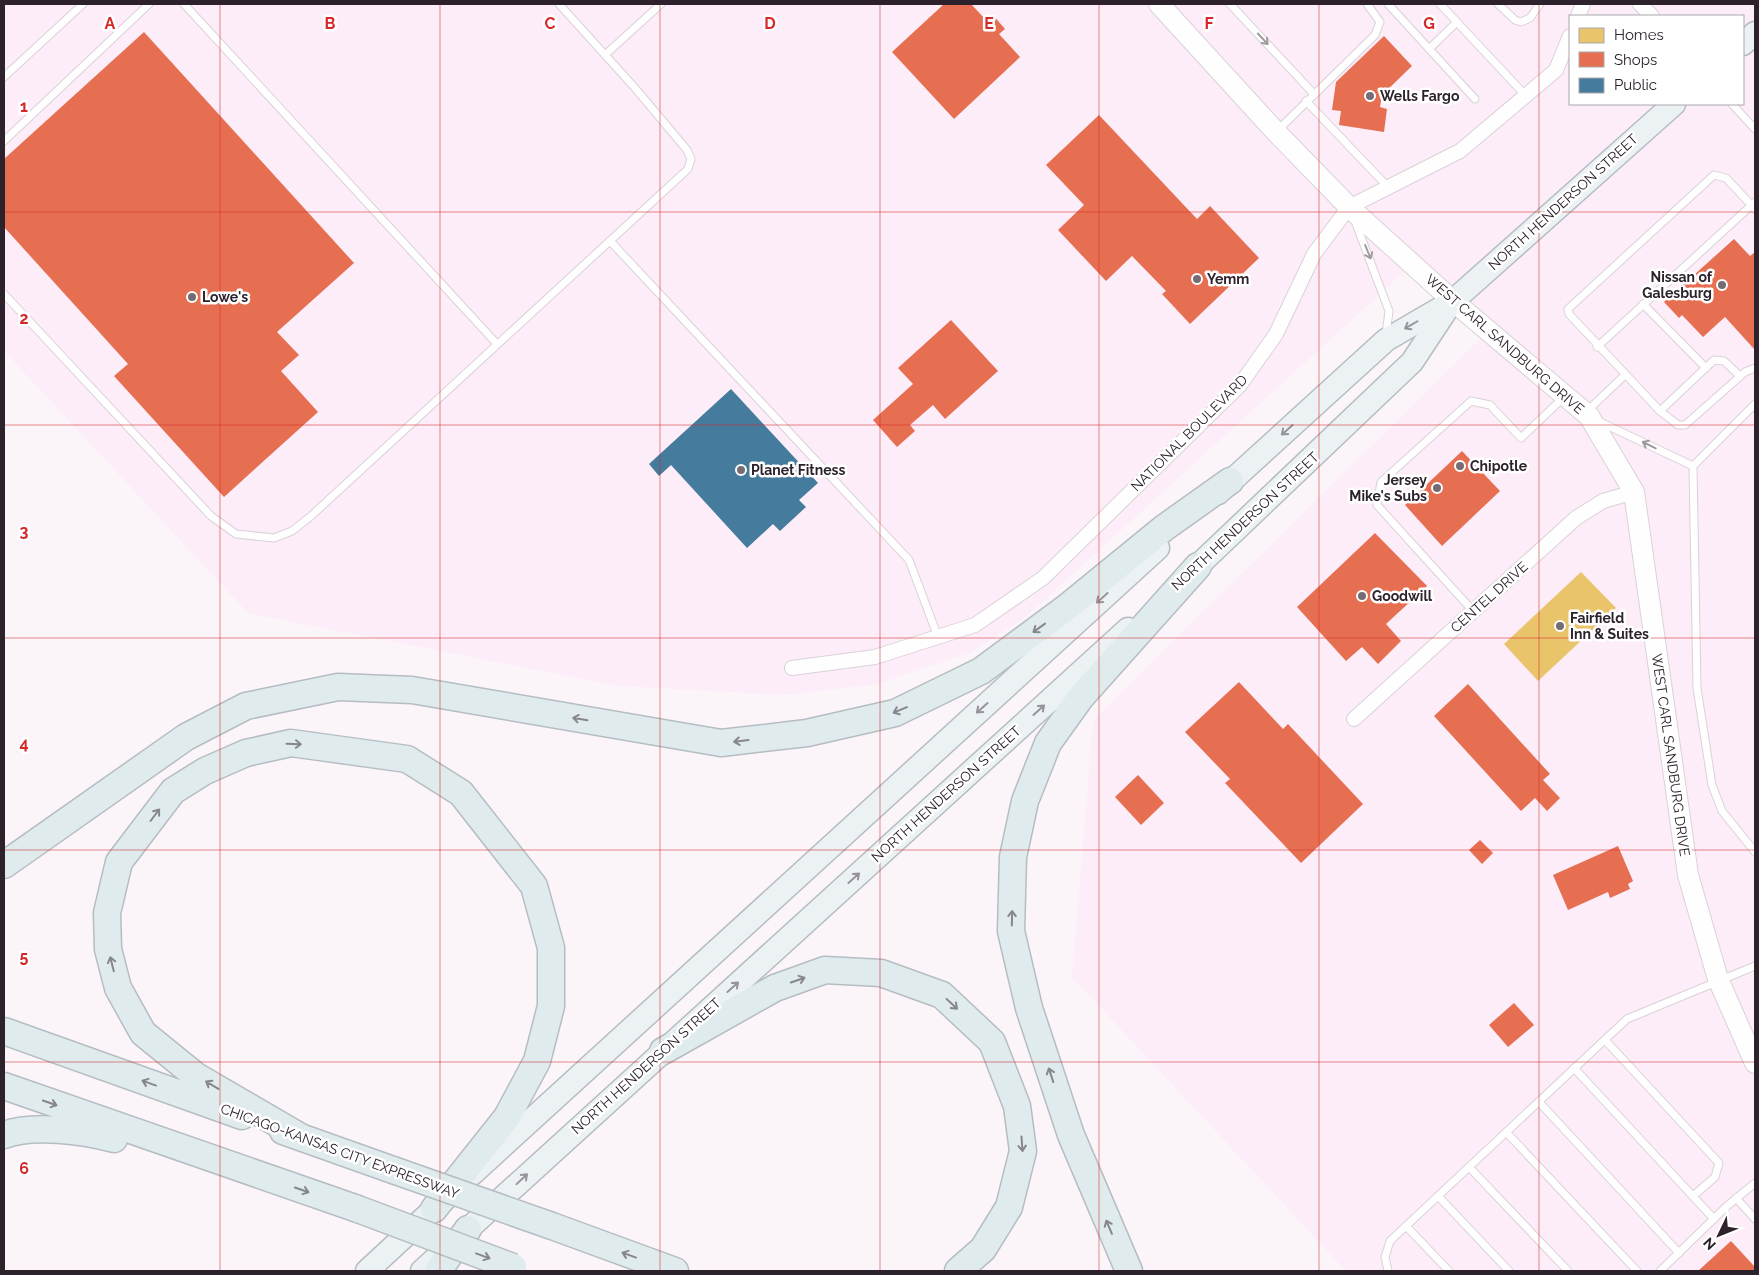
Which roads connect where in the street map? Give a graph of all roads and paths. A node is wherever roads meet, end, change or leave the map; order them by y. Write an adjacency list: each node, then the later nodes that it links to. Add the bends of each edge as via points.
1 (83, 4): 21 (lane)
2 (149, 4): 30 (lane)
3 (184, 4): 39 (lane)
4 (559, 4): 20 (lane)
5 (661, 4): 20 (lane)
6 (1159, 4): 29 (street, WEST CARL SANDBURG DRIVE)
7 (1230, 4): 22 (lane, one-way to 22)
8 (1368, 4): 22 (lane, via 1380,22 1374,36)
9 (1388, 4): 19 (lane)
10 (1440, 4): 15 (lane)
11 (1498, 4): 12 (lane, via 1521,22 1530,18)
12 (1540, 4)
13 (1640, 4): 14 (street)
14 (1651, 15)
15 (1457, 22): 19 (lane); 23 (lane)
16 (1755, 33): 18 (main road)
17 (1569, 38): 23 (street, NATIONAL BOULEVARD, via 1556,70)
18 (1744, 43)
19 (1429, 49): 24 (lane)
20 (606, 54): 34 (lane, via 687,150 691,159 688,168)
21 (4, 78)
22 (1313, 94): 25 (lane)
23 (1526, 96): 31 (street, NATIONAL BOULEVARD, via 1460,151)
24 (1475, 99)
25 (1306, 101): 29 (lane); 31 (lane)
26 (1673, 105): 36 (main road, NORTH HENDERSON STREET)
27 (1733, 105): 28 (lane)
28 (1755, 129)
29 (1276, 132): 33 (street, WEST CARL SANDBURG DRIVE)
30 (4, 141)
31 (1388, 188): 33 (street, NATIONAL BOULEVARD)
32 (1754, 206): 37 (lane); 40 (lane, via 1726,178 1714,175 1570,306 1569,314)
33 (1349, 207): 36 (street, WEST CARL SANDBURG DRIVE); 38 (lane, one-way to 38, via 1389,311); 54 (street, NATIONAL BOULEVARD, via 1314,254 1276,334 1240,385 1043,578 975,625)
34 (610, 241): 39 (lane); 54 (lane, via 909,560)
35 (4, 294): 39 (lane, via 211,516 236,534 274,538 292,531 311,516)
36 (1453, 301): 38 (main road, NORTH HENDERSON STREET, one-way to 38); 45 (street, WEST CARL SANDBURG DRIVE); 52 (main road, NORTH HENDERSON STREET, via 1412,362)
37 (1644, 304): 40 (lane); 41 (lane)
38 (1386, 340): 50 (main road, NORTH HENDERSON STREET, one-way to 50)
39 (497, 344)
40 (1597, 346): 43 (lane)
41 (1706, 368): 44 (lane, via 1719,359); 47 (lane)
42 (1755, 368): 44 (lane)
43 (1625, 375): 47 (lane); 48 (lane)
44 (1740, 376): 47 (lane, via 1685,425 1678,425)
45 (1565, 396): 48 (street, WEST CARL SANDBURG DRIVE); 53 (lane, via 1521,438 1490,405 1471,402 1381,482 1377,505)
46 (1755, 404): 49 (lane)
47 (1660, 411)
48 (1587, 414): 49 (lane, one-way to 48); 51 (street, WEST CARL SANDBURG DRIVE)
49 (1693, 466): 57 (lane, via 1697,688 1712,785 1722,811)
50 (1230, 481): 58 (highway, one-way to 58, via 1164,528 1066,608 980,671 895,713 807,734 721,743 412,690 338,687 246,706 186,737); 77 (main road, NORTH HENDERSON STREET, one-way to 77)
51 (1634, 492): 53 (street, CENTEL DRIVE, via 1603,501 1576,518); 60 (street, WEST CARL SANDBURG DRIVE, via 1688,874)
52 (1198, 566): 63 (main road, NORTH HENDERSON STREET, one-way to 52); 89 (highway, one-way to 52, via 1071,1135 1029,1008 1012,931 1013,857 1025,801 1048,743 1081,696)
53 (1473, 612): 56 (street, CENTEL DRIVE)
54 (938, 637): 55 (street, NATIONAL BOULEVARD, via 875,657)
55 (792, 668)
56 (1354, 719)
57 (1755, 852)
58 (4, 864)
59 (1755, 966): 60 (lane)
60 (1718, 980): 62 (lane, via 1627,1019); 64 (street, WEST CARL SANDBURG DRIVE)
61 (4, 1031): 70 (highway, CHICAGO-KANSAS CITY EXPRESSWAY, one-way to 61)
62 (1605, 1040): 65 (lane); 75 (lane, via 1719,1163 1715,1177)
63 (663, 1051): 81 (main road, NORTH HENDERSON STREET, one-way to 63); 88 (highway, one-way to 88, via 775,988 825,970 881,973 942,995 992,1042 1018,1106 1023,1151 1009,1206 983,1249)
64 (1755, 1063)
65 (1574, 1068): 67 (lane); 75 (lane)
66 (4, 1086): 72 (highway, one-way to 72)
67 (1539, 1102): 68 (lane); 82 (lane)
68 (1506, 1132): 71 (lane); 94 (lane)
69 (4, 1135): 72 (highway, via 18,1130 90,1132)
70 (299, 1136): 77 (highway, one-way to 77, via 196,1076 143,1033 118,988 108,949 107,912 119,862 174,791 205,771 246,752 291,743 407,759 461,793 534,886 551,948 551,1006 536,1061 507,1117); 87 (highway, CHICAGO-KANSAS CITY EXPRESSWAY, one-way to 70, bridge)
71 (1469, 1167): 74 (lane); 93 (lane)
72 (262, 1176): 83 (highway, one-way to 83, bridge)
73 (1755, 1183): 76 (lane)
74 (1438, 1196): 80 (lane); 92 (lane)
75 (1693, 1196): 78 (lane)
76 (1736, 1198): 78 (lane); 79 (lane)
77 (434, 1209): 84 (main road, NORTH HENDERSON STREET)
78 (1714, 1219): 82 (lane)
79 (1755, 1219)
80 (1406, 1226): 90 (lane, via 1390,1241 1385,1257); 91 (lane)
81 (468, 1229): 85 (main road, NORTH HENDERSON STREET); 86 (highway)
82 (1679, 1252): 95 (lane)
83 (518, 1269)
84 (367, 1271)
85 (422, 1271)
86 (438, 1271)
87 (675, 1271)
88 (958, 1271)
89 (1129, 1271)
90 (1388, 1271)
91 (1448, 1271)
92 (1510, 1271)
93 (1568, 1271)
94 (1637, 1271)
95 (1660, 1271)

